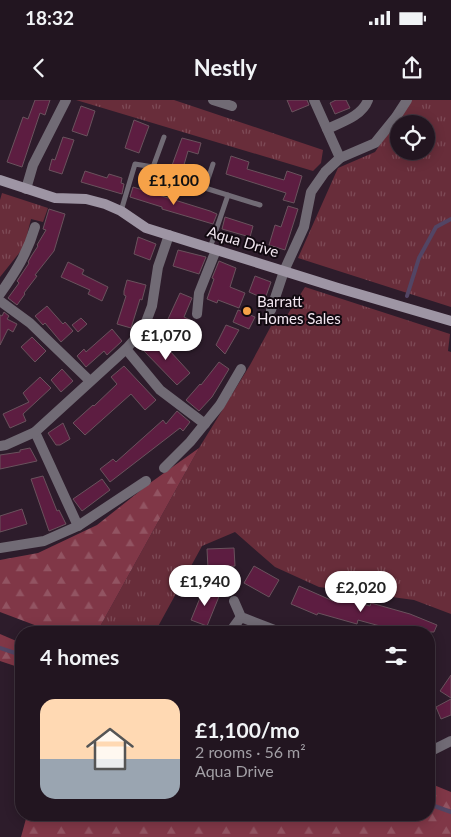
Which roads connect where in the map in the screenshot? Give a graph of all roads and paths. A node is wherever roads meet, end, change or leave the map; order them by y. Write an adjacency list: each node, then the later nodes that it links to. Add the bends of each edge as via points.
1 (66, 100): 12 (street, via 33,165)
2 (213, 100): 6 (street)
3 (314, 100): 7 (street)
4 (368, 100): 7 (street, via 359,113)
5 (407, 100): 9 (street, via 376,143)
6 (232, 106)
7 (327, 129): 9 (street)
8 (164, 137): 15 (lane, via 153,167 135,164)
9 (340, 158): 19 (street, via 311,192 304,227)
10 (213, 164): 13 (lane, via 205,188)
11 (0, 180): 12 (street, Aqua Drive)
12 (26, 189): 15 (street, Aqua Drive, via 55,198 95,201)
13 (228, 195): 14 (lane); 18 (lane)
14 (260, 205)
15 (121, 211): 17 (street, Aqua Drive, via 146,228)
16 (35, 227): 20 (street, via 28,249)
17 (168, 235): 18 (street, Aqua Drive); 25 (street, via 158,267 152,306 143,330)
18 (213, 249): 19 (street, Aqua Drive); 23 (street, via 199,293)
19 (284, 271): 22 (street); 24 (street, Aqua Drive)
20 (0, 294)
21 (0, 301): 27 (street, via 30,323)
22 (270, 310)
23 (197, 314)
24 (451, 321)
25 (126, 349): 27 (street); 28 (street, via 160,390)
26 (241, 369): 28 (street)
27 (90, 382): 29 (street)
28 (205, 424): 31 (street)
29 (35, 432): 30 (street); 33 (street)
30 (0, 446)
31 (164, 468)
32 (146, 481): 33 (street)
33 (78, 526): 34 (street, via 44,541)
34 (0, 548)
35 (234, 601): 36 (street)
36 (241, 617): 37 (street); 38 (street)
37 (234, 626)
38 (264, 626)
39 (451, 741): 40 (street)
40 (435, 749)

